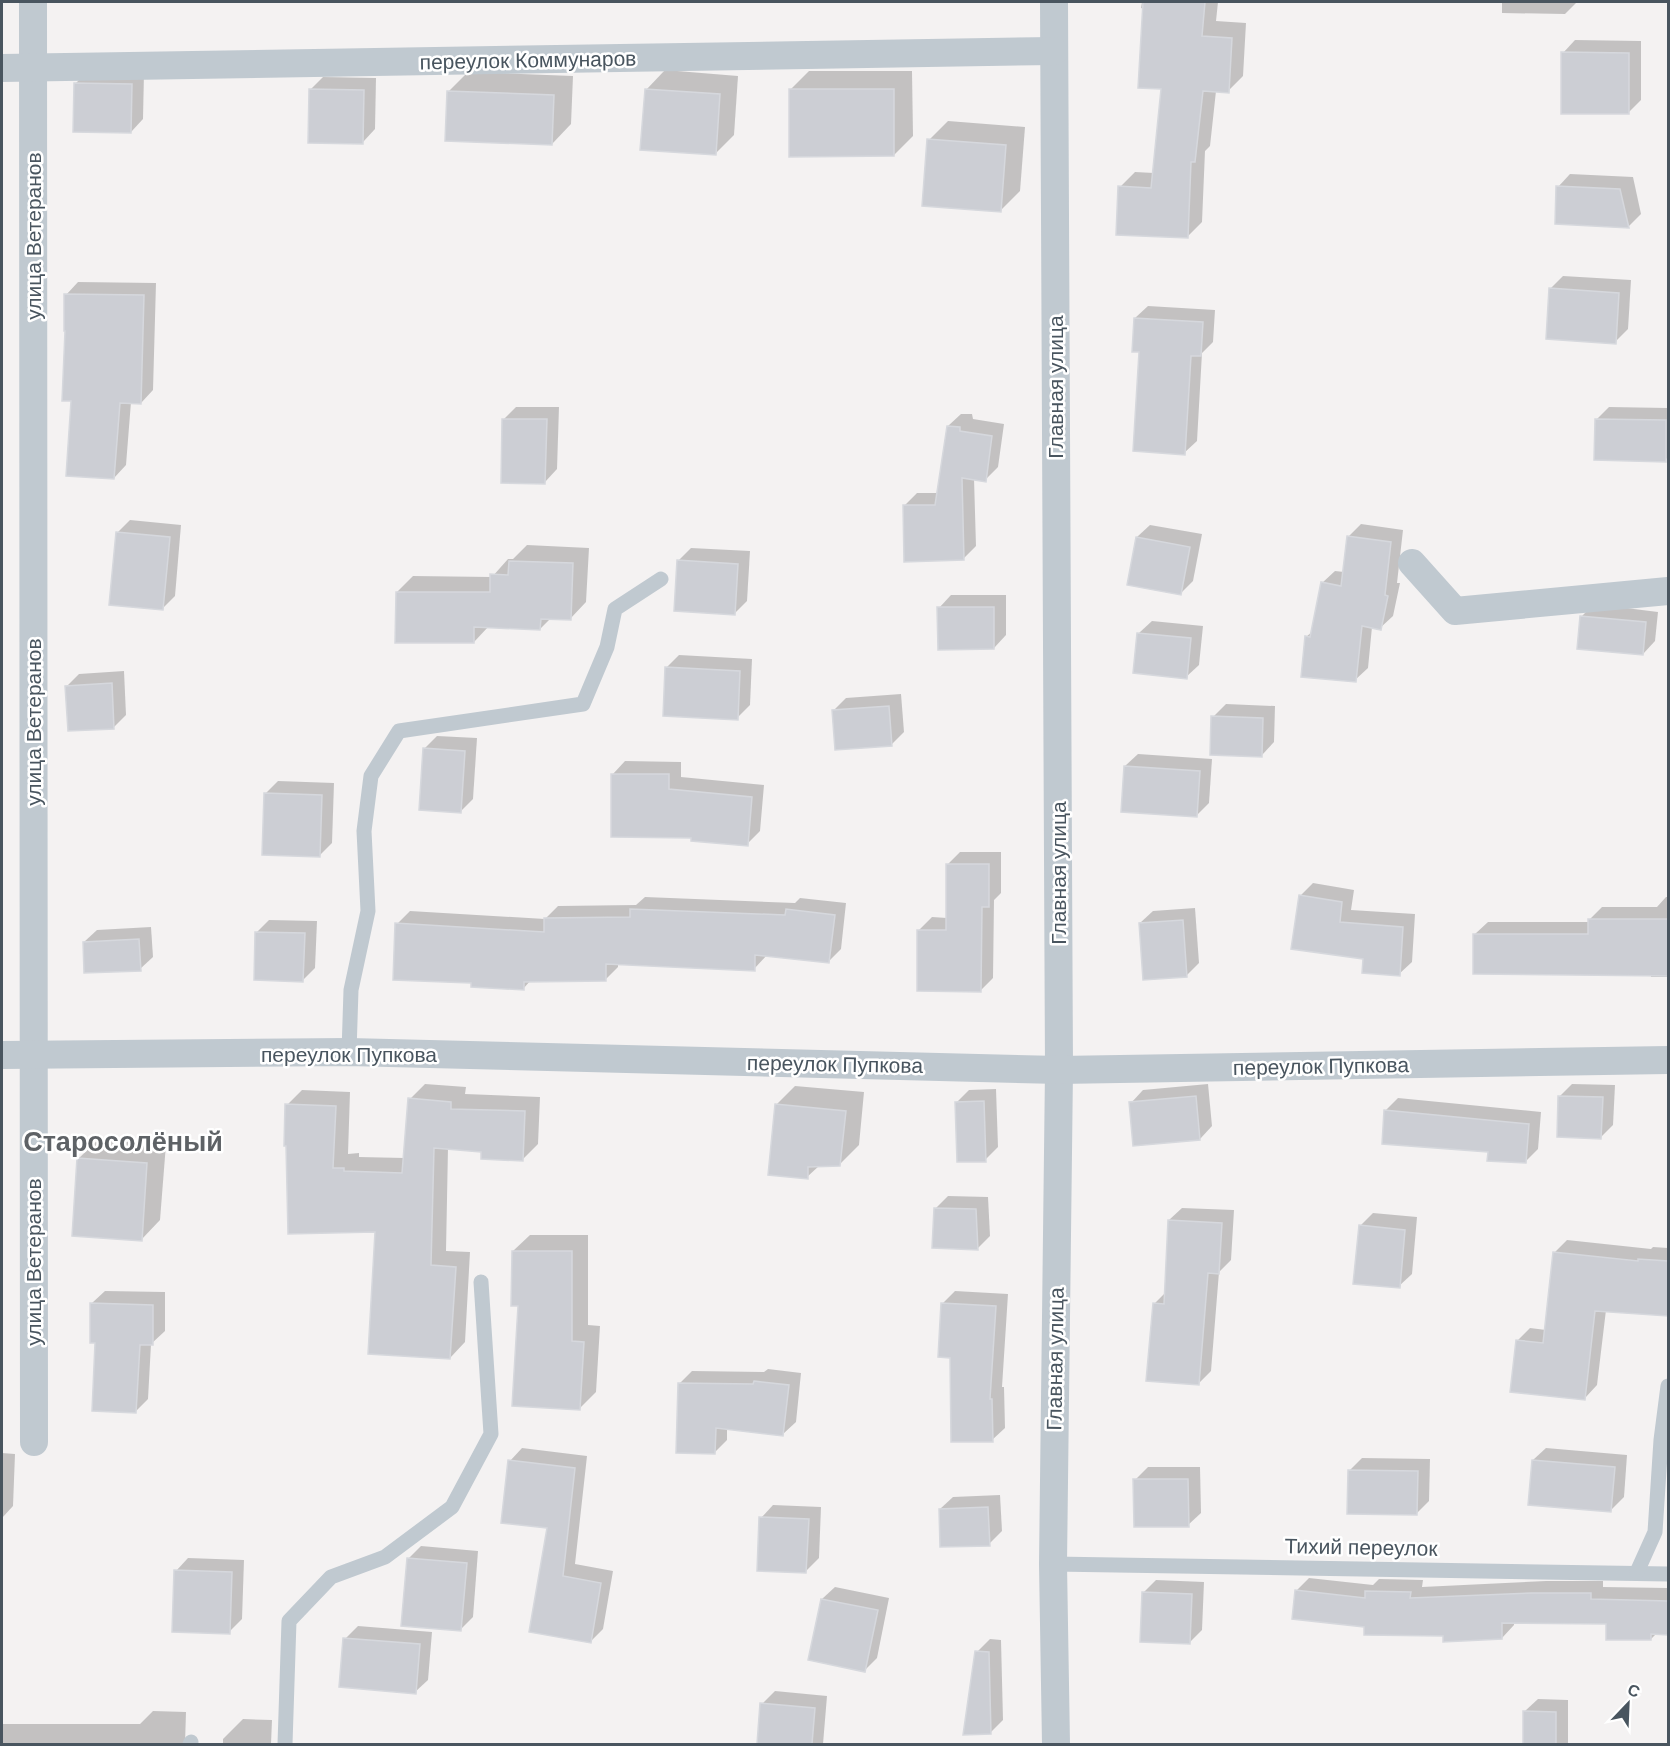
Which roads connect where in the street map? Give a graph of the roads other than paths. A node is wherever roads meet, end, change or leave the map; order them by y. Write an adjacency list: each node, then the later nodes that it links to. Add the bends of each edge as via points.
1 (33, 2): 5 (street, улица Ветеранов)
2 (1054, 2): 3 (street, Главная улица)
3 (1054, 51): 5 (street, переулок Коммунаров); 13 (street, Главная улица)
4 (2, 68): 5 (street, переулок Коммунаров)
5 (33, 69): 11 (street, улица Ветеранов)
6 (1412, 562): 8 (street, via 1455,611)
7 (661, 579): 9 (lane, via 615,609 607,647 583,704 399,731 371,777 364,831 368,911 351,990)
8 (1668, 591)
9 (349, 1052): 11 (street, переулок Пупкова); 13 (street, переулок Пупкова)
10 (2, 1055): 11 (street, переулок Пупкова)
11 (33, 1055): 16 (street, улица Ветеранов)
12 (1668, 1060): 13 (street, переулок Пупкова)
13 (1059, 1070): 17 (street, Главная улица)
14 (481, 1281): 20 (lane, via 491,1434 452,1507 385,1557 331,1577 289,1621)
15 (1668, 1386): 18 (lane, via 1655,1532)
16 (34, 1442)
17 (1053, 1564): 18 (lane, Тихий переулок); 21 (street, Главная улица)
18 (1637, 1572): 19 (lane, Тихий переулок)
19 (1668, 1574)
20 (285, 1744)
21 (1056, 1744)

